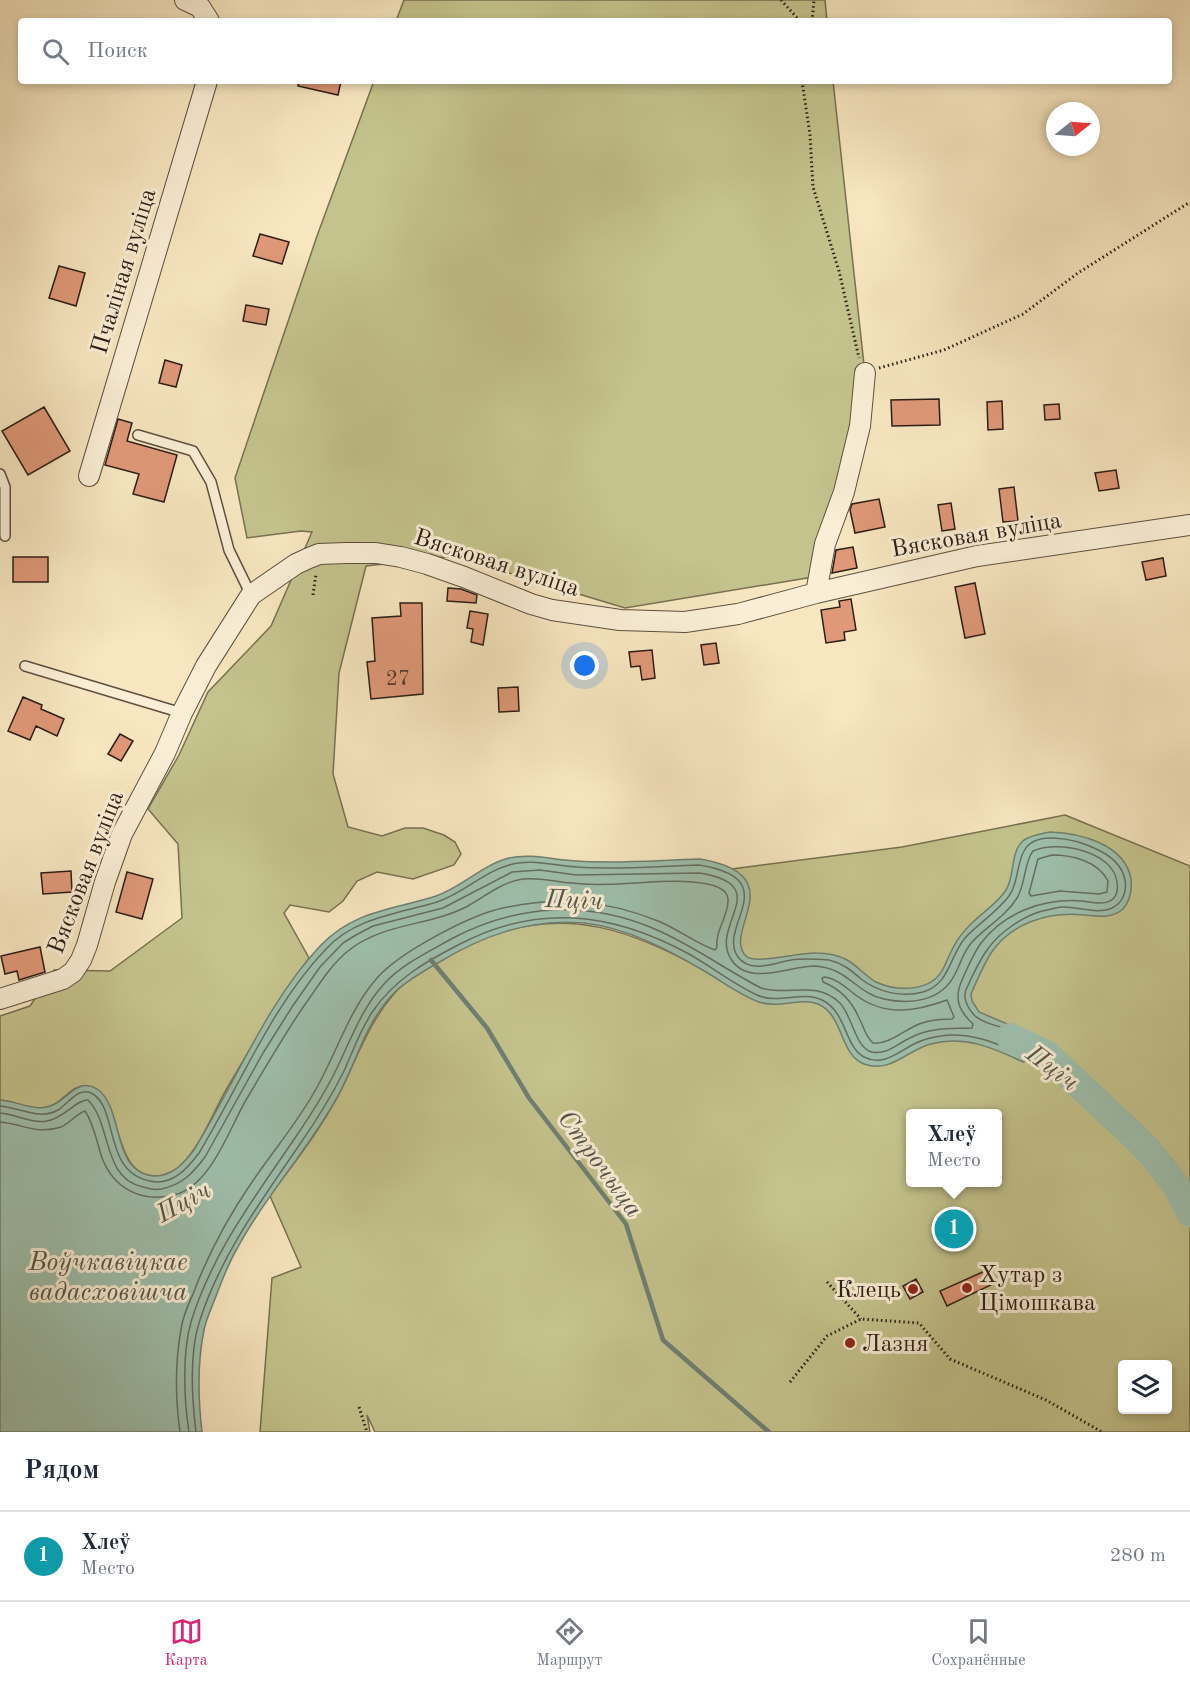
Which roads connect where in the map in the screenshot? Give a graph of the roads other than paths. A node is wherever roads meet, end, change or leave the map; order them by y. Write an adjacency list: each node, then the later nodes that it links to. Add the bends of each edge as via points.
1 (185, 0): 2 (street, via 200,7)
2 (207, 18)
3 (206, 84): 7 (street, Пчаліная вуліца)
4 (865, 372): 10 (street, via 860,426 844,492 825,544)
5 (138, 435): 11 (lane, via 193,451 211,482 229,550)
6 (0, 474): 9 (lane)
7 (89, 476)
8 (1190, 525): 10 (street, Вясковая вуліца, via 977,556)
9 (5, 536)
10 (816, 594): 11 (street, Вясковая вуліца, via 702,621 620,620 552,610 427,564 376,553 346,553 309,558)
11 (251, 595): 13 (street, Вясковая вуліца, via 206,666)
12 (25, 666): 13 (lane)
13 (182, 713): 14 (street, Вясковая вуліца, via 122,834 81,960 63,979)
14 (0, 999)

